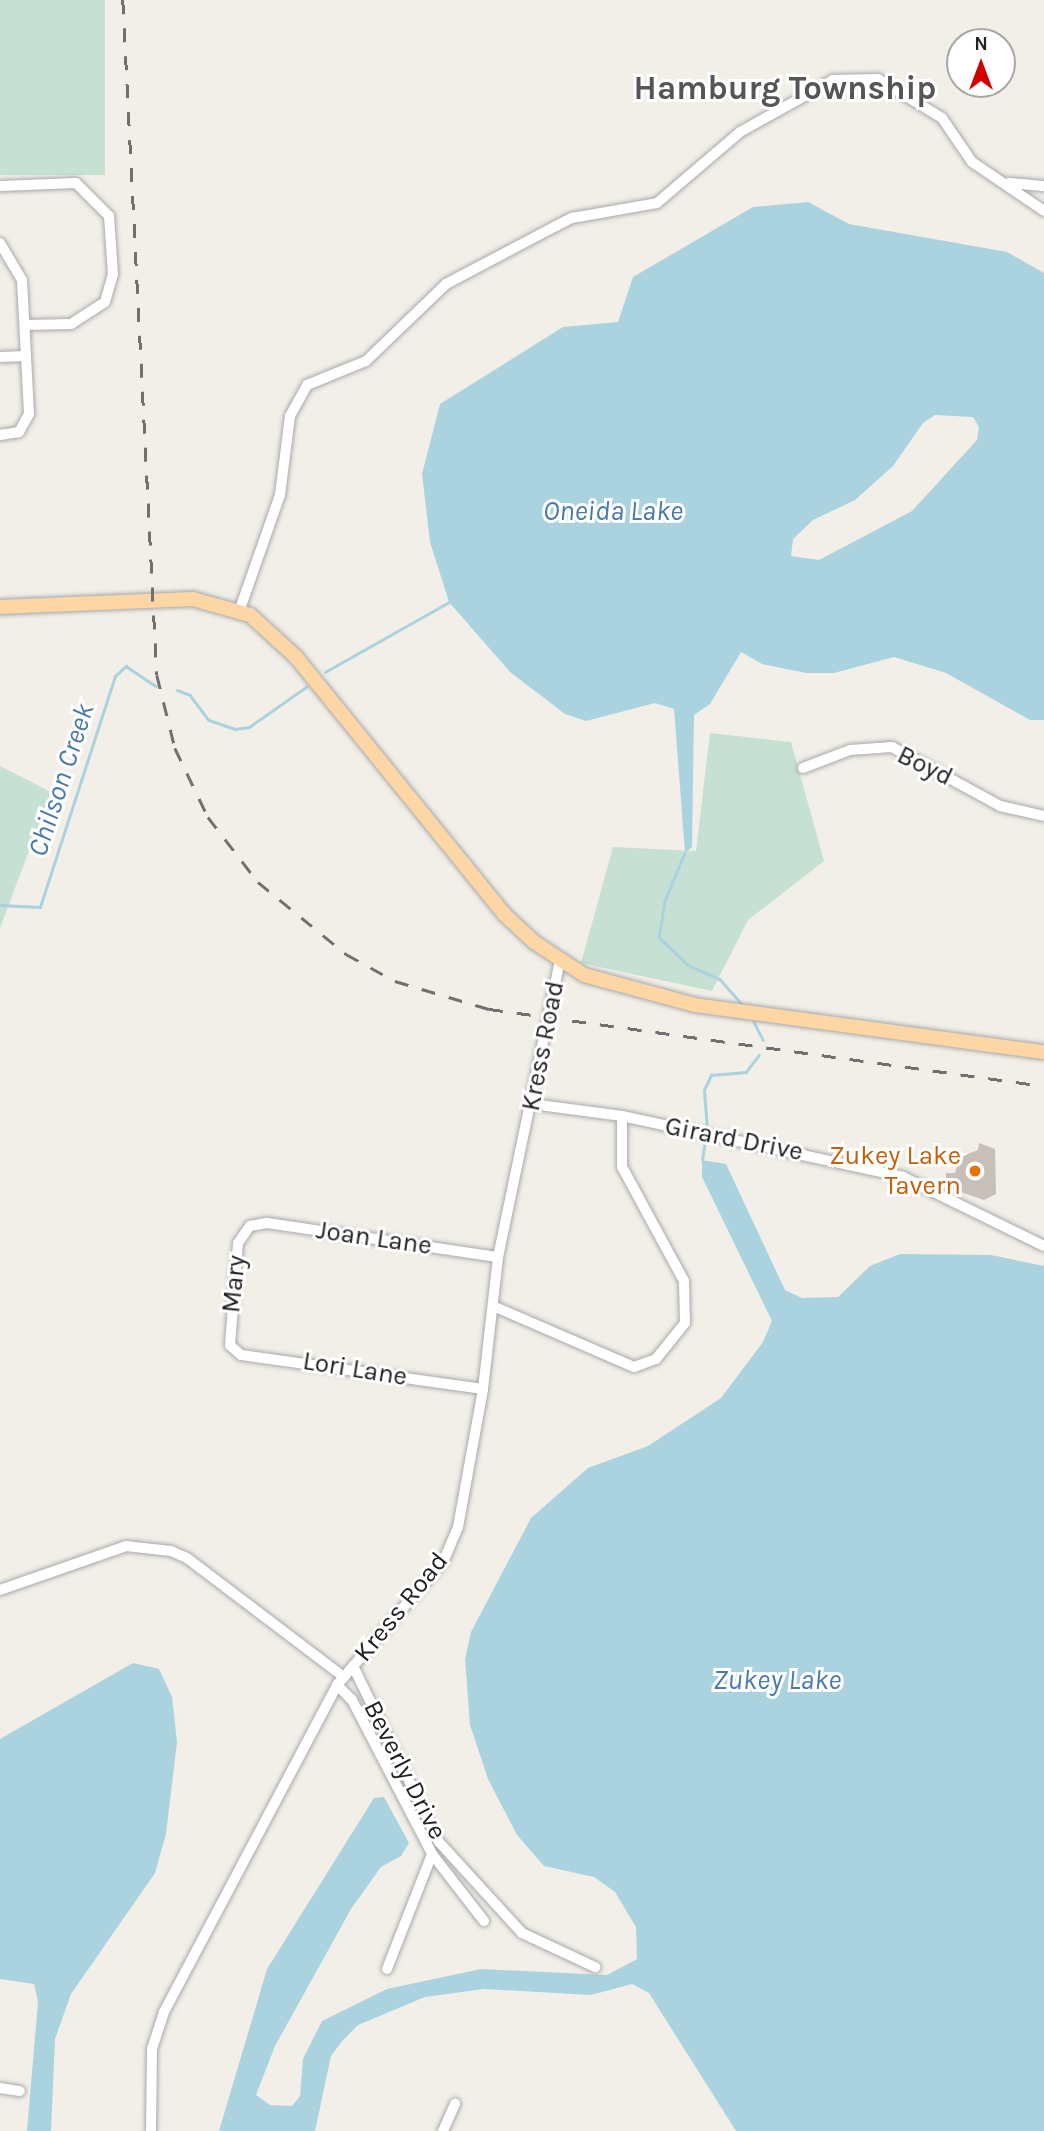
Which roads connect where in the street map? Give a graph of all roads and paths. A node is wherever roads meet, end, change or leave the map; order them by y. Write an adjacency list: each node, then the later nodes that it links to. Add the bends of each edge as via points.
1 (1008, 183): 3 (street); 4 (street); 11 (street, via 972,162 942,118 878,79 849,76 740,132 657,203 572,218 446,284 366,361 304,387 290,416 280,495)
2 (0, 186): 6 (street, via 76,184 108,216 113,274 105,302 71,324)
3 (1044, 186)
4 (1044, 211)
5 (0, 243): 6 (street, via 20,272)
6 (25, 325): 7 (street)
7 (26, 356): 8 (street); 9 (street, via 27,422 14,435)
8 (0, 357)
9 (0, 435)
10 (0, 607): 11 (main road, via 192,599)
11 (240, 609): 14 (main road, via 283,642 504,914)
12 (803, 768): 13 (street, Boyd, via 850,750 892,747 1000,806)
13 (1044, 816)
14 (560, 960): 15 (main road, via 610,985 670,1001); 16 (street, Kress Road)
15 (1044, 1052)
16 (532, 1104): 17 (street, Girard Drive); 20 (street, Kress Road)
17 (622, 1116): 19 (street, Girard Drive, via 903,1177); 21 (street, via 622,1167 684,1282 685,1324 656,1359 634,1367)
18 (250, 1226): 20 (street, Joan Lane, via 267,1223); 22 (street, Mary, via 238,1243)
19 (1044, 1246)
20 (498, 1256): 21 (street, Kress Road)
21 (493, 1306): 23 (street, Kress Road)
22 (230, 1345): 23 (street, Lori Lane, via 241,1355)
23 (484, 1389): 25 (street, Kress Road, via 461,1516 444,1560)
24 (0, 1590): 26 (street, via 126,1546 170,1551 187,1558)
25 (354, 1666): 26 (street, Kress Road); 29 (street, Beverly Drive, via 439,1842 522,1933)
26 (340, 1681): 27 (street); 34 (street, Kress Road, via 164,2012 152,2049)
27 (432, 1854): 28 (street); 30 (street)
28 (484, 1921)
29 (595, 1967)
30 (387, 1969)
31 (0, 2088): 32 (street)
32 (20, 2091)
33 (455, 2104): 35 (street)
34 (151, 2131)
35 (443, 2131)

